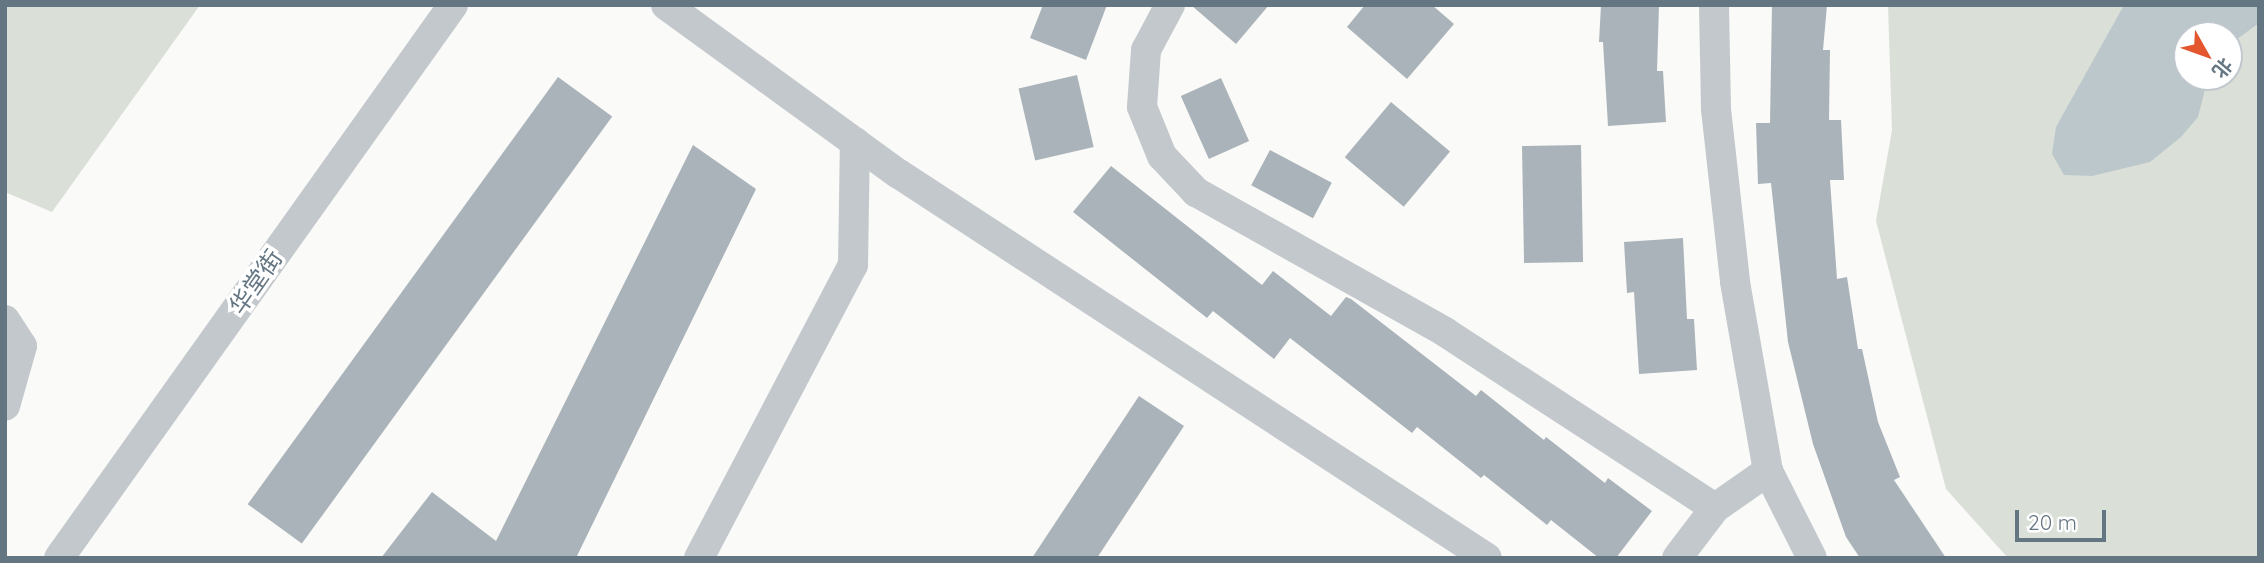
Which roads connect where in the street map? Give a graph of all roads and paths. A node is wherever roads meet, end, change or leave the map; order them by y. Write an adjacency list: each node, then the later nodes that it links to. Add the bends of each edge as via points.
1 (453, 5): 10 (street, 华堂街)
2 (666, 5): 5 (street)
3 (1170, 5): 9 (street, via 1146,50 1142,107 1162,156 1196,192 1445,332)
4 (1714, 5): 8 (street, via 1716,109 1734,268)
5 (855, 142): 11 (street, via 853,264); 12 (street)
6 (5, 320): 7 (street, via 22,346)
7 (5, 406)
8 (1768, 471): 9 (street); 14 (street)
9 (1715, 508): 13 (street)
10 (59, 558)
11 (699, 558)
12 (1487, 558)
13 (1677, 558)
14 (1812, 558)

